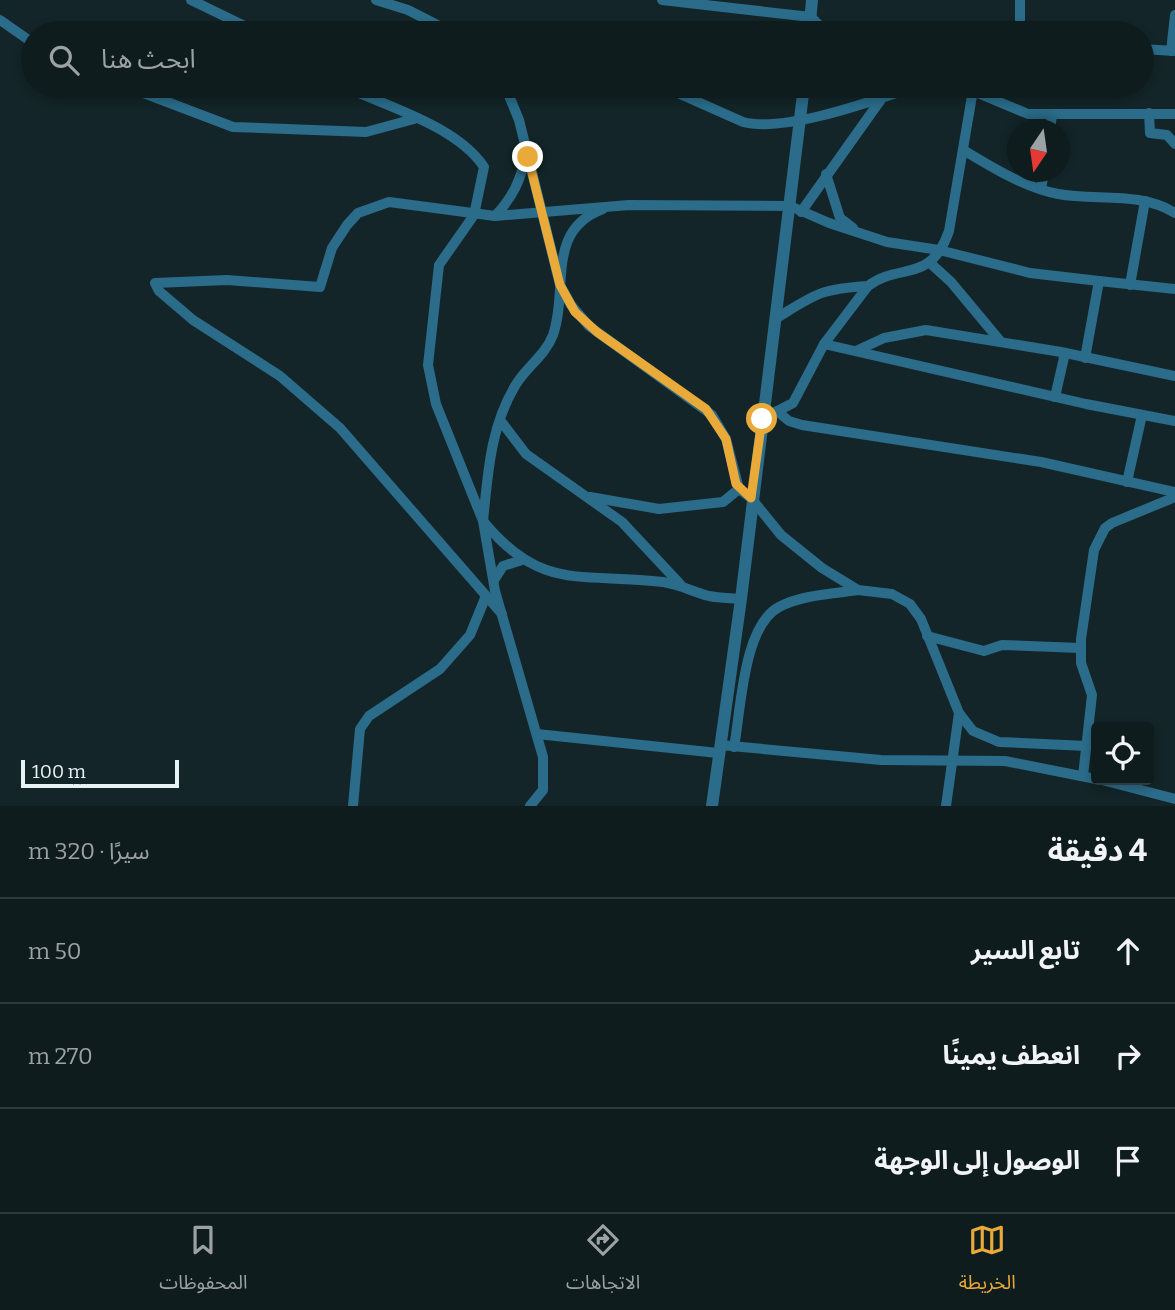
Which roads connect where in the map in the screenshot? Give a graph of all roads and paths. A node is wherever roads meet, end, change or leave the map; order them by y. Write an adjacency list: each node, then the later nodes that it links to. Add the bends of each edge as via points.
1 (191, 0): 9 (street)
2 (376, 0): 10 (street)
3 (662, 0): 7 (street)
4 (812, 0): 7 (street)
5 (1020, 0): 13 (street)
6 (1175, 15): 16 (street)
7 (811, 17): 11 (street); 12 (street)
8 (0, 20): 14 (street)
9 (234, 21)
10 (429, 21)
11 (810, 21)
12 (815, 21)
13 (1020, 21)
14 (21, 35)
15 (1154, 50): 16 (street)
16 (1173, 51)
17 (157, 98): 28 (street, via 233,127 366,132)
18 (370, 98): 28 (street)
19 (511, 98): 32 (street)
20 (690, 98): 29 (street, via 750,124)
21 (803, 98): 29 (street)
22 (883, 98): 29 (street); 34 (street)
23 (973, 98): 33 (street)
24 (994, 98): 27 (street, via 1023,113)
25 (1149, 113): 26 (street); 27 (street); 31 (street, via 1150,133 1167,135)
26 (1175, 114)
27 (1052, 115): 30 (street)
28 (414, 118): 42 (street, via 456,137 484,167)
29 (800, 119): 39 (street)
30 (1051, 119)
31 (1175, 144)
32 (526, 150): 40 (street); 43 (street, via 518,185)
33 (965, 151): 36 (street); 45 (street, via 948,231)
34 (826, 174): 39 (street); 44 (street, via 840,218)
35 (1042, 182): 36 (street)
36 (1041, 189): 37 (street)
37 (1145, 201): 41 (street); 49 (street)
38 (615, 205): 39 (street); 40 (street); 48 (street, via 589,215 573,230 564,246)
39 (795, 209): 44 (street); 52 (street)
40 (542, 211): 43 (street); 48 (street)
41 (1175, 213)
42 (474, 215): 43 (street); 71 (street, via 439,265 428,365 436,404); 76 (street, via 405,202 371,207 358,213 339,236 323,282 314,288 227,280 155,283 193,320 280,376 340,428)
43 (495, 216)
44 (869, 236): 45 (street)
45 (939, 250): 46 (street); 47 (street, via 1030,273)
46 (929, 262): 50 (street); 53 (street)
47 (1098, 281): 49 (street); 57 (street)
48 (560, 285): 63 (street, via 557,318 548,345 513,389); 66 (street, via 589,326 712,415 729,447)
49 (1130, 285): 51 (street)
50 (868, 286): 52 (street, via 828,289); 54 (street)
51 (1175, 289)
52 (775, 319): 62 (street)
53 (1001, 342): 55 (street, via 923,330 884,338); 56 (street)
54 (824, 344): 55 (street); 60 (street, via 796,400)
55 (855, 351): 59 (street)
56 (1065, 353): 57 (street); 59 (street)
57 (1086, 358): 58 (street)
58 (1175, 376)
59 (1055, 397): 61 (street)
60 (777, 411): 62 (street); 65 (street, via 802,425 1041,462)
61 (1142, 415): 64 (street); 65 (street)
62 (762, 419): 69 (street)
63 (500, 420): 68 (street, via 526,454); 71 (street, via 488,464)
64 (1175, 421)
65 (1128, 481): 67 (street)
66 (738, 489): 68 (street, via 723,502 652,509); 69 (street)
67 (1175, 492)
68 (583, 495): 74 (street, via 622,522)
69 (751, 498): 75 (street, via 794,547); 77 (street)
70 (1175, 498): 80 (street, via 1136,510 1105,528 1094,550)
71 (484, 521): 72 (street); 73 (street)
72 (522, 560): 73 (street, via 503,566); 74 (street, via 552,572)
73 (494, 580): 78 (street)
74 (683, 587): 77 (street)
75 (858, 590): 79 (street, via 892,594 910,604); 84 (street, via 796,601 779,607 764,620 752,644)
76 (486, 596): 78 (street); 91 (street, via 470,635 440,669 364,723 357,741)
77 (741, 599): 85 (street)
78 (502, 614): 82 (street)
79 (928, 636): 80 (street, via 979,650 1002,645); 81 (street)
80 (1080, 648): 83 (street, via 1092,690)
81 (959, 713): 83 (street, via 973,731 991,740); 86 (street)
82 (537, 734): 85 (street); 92 (street, via 544,784)
83 (1087, 746): 87 (street)
84 (734, 747): 85 (street); 86 (street, via 887,761)
85 (719, 749): 93 (street)
86 (951, 758): 87 (street, via 1005,761); 94 (street)
87 (1083, 776): 88 (street)
88 (1091, 778)
89 (1121, 785): 90 (street)
90 (1175, 799)
91 (354, 806)
92 (530, 806)
93 (712, 806)
94 (946, 806)

